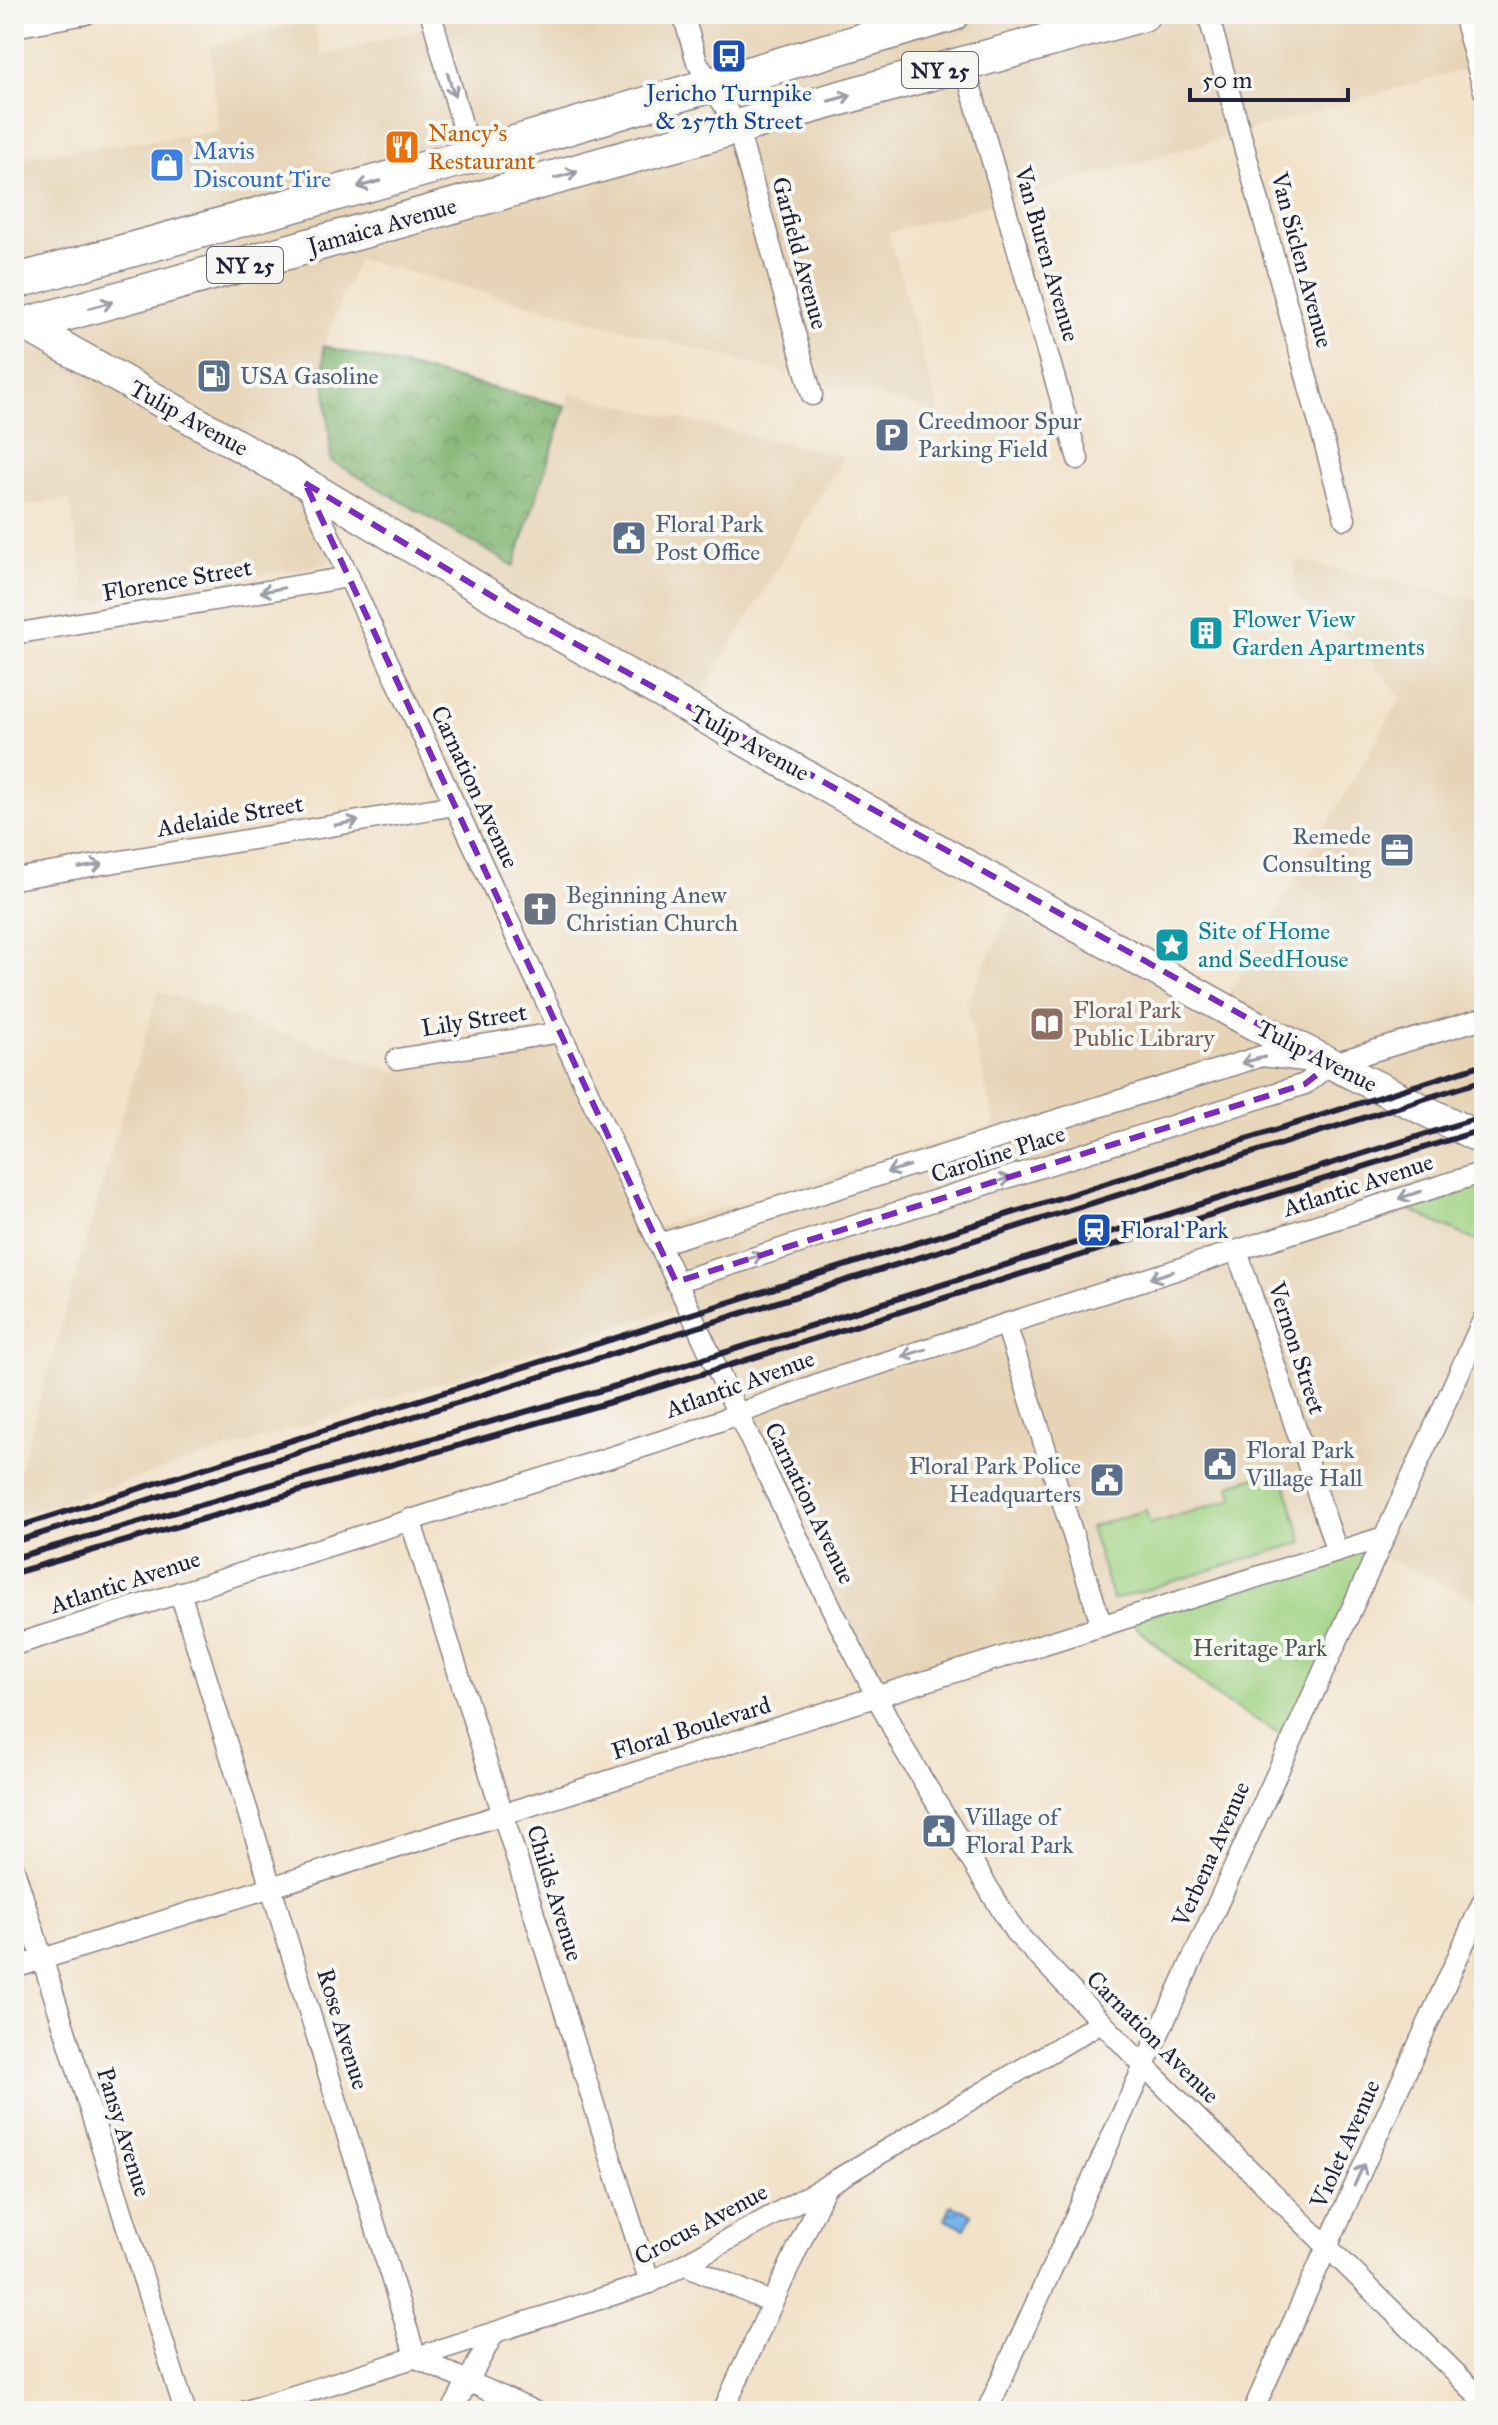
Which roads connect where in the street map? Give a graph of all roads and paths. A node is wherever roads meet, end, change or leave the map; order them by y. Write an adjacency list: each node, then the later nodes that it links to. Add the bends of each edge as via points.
1 (86, 14): 8 (street)
2 (431, 14): 13 (street, one-way to 13)
3 (683, 14): 10 (street, Garfield Avenue, via 697,62)
4 (1143, 14): 9 (main road, NY 25)
5 (1208, 14): 19 (street, Van Siclen Avenue)
6 (1463, 14): 11 (street)
7 (942, 15): 10 (main road, NY 25)
8 (14, 27)
9 (964, 64): 12 (main road, NY 25, one-way to 9); 17 (street, Van Buren Avenue)
10 (711, 84): 12 (street, Garfield Avenue); 13 (main road, Jamaica Avenue / NY 25)
11 (1484, 91)
12 (737, 126): 15 (main road, Jamaica Avenue / NY 25, one-way to 12); 16 (street, Garfield Avenue)
13 (471, 156): 14 (main road, Jamaica Avenue / NY 25, one-way to 14)
14 (14, 282)
15 (18, 324): 18 (main road, Tulip Avenue)
16 (812, 395)
17 (1078, 459)
18 (305, 483): 20 (street, Carnation Avenue); 27 (main road, Tulip Avenue, via 581,648)
19 (1345, 519)
20 (349, 577): 21 (street, Florence Street, one-way to 21); 22 (street, Carnation Avenue)
21 (14, 634)
22 (455, 805): 23 (street, Adelaide Street, one-way to 22); 25 (street, Carnation Avenue)
23 (14, 879)
24 (1484, 1018): 27 (street)
25 (561, 1032): 26 (street, Lily Street); 30 (street, Carnation Avenue)
26 (397, 1059)
27 (1330, 1064): 28 (main road, Tulip Avenue); 30 (street, one-way to 30, via 1262,1056); 32 (street, Caroline Place, one-way to 27, via 1305,1084)
28 (1484, 1140)
29 (1484, 1172): 31 (street, Atlantic Avenue, one-way to 31)
30 (659, 1244): 32 (street, Carnation Avenue)
31 (1237, 1251): 34 (street, Atlantic Avenue, one-way to 34); 38 (street, Vernon Street)
32 (676, 1282): 35 (street, Carnation Avenue)
33 (1484, 1318): 37 (street, Verbena Avenue)
34 (1006, 1324): 35 (street, Atlantic Avenue, one-way to 35); 40 (street)
35 (738, 1414): 36 (street, Atlantic Avenue); 42 (street, Carnation Avenue)
36 (410, 1519): 39 (street, Atlantic Avenue); 43 (street, Childs Avenue)
37 (1384, 1537): 38 (street, Floral Boulevard); 50 (street, Verbena Avenue)
38 (1337, 1552): 40 (street, Floral Boulevard)
39 (180, 1592): 41 (street, Atlantic Avenue); 45 (street, Rose Avenue)
40 (1102, 1626): 42 (street, Floral Boulevard)
41 (14, 1645)
42 (877, 1696): 43 (street, Floral Boulevard); 49 (street, Carnation Avenue, via 1015,1932)
43 (503, 1814): 45 (street, Floral Boulevard); 54 (street, Childs Avenue)
44 (14, 1869): 47 (street, Pansy Avenue)
45 (272, 1887): 47 (street, Floral Boulevard); 57 (street, Rose Avenue)
46 (1484, 1899): 52 (street, Violet Avenue, one-way to 46)
47 (43, 1959): 48 (street, Floral Boulevard); 60 (street, Pansy Avenue)
48 (14, 1968)
49 (1101, 2022): 50 (street, Carnation Avenue); 51 (street, Crocus Avenue)
50 (1143, 2065): 52 (street, Carnation Avenue); 65 (street, Verbena Avenue)
51 (826, 2186): 53 (street, Crocus Avenue); 55 (street)
52 (1327, 2246): 59 (street, Carnation Avenue); 66 (street, Violet Avenue)
53 (684, 2264): 54 (street, Crocus Avenue); 55 (street)
54 (650, 2283): 56 (street, Crocus Avenue)
55 (772, 2303): 64 (street)
56 (494, 2333): 57 (street, Crocus Avenue); 58 (street)
57 (416, 2358): 58 (street); 61 (street, Crocus Avenue)
58 (466, 2380): 62 (street); 63 (street)
59 (1484, 2401)
60 (185, 2411)
61 (246, 2411)
62 (452, 2411)
63 (534, 2411)
64 (723, 2411)
65 (987, 2411)
66 (1253, 2411)

